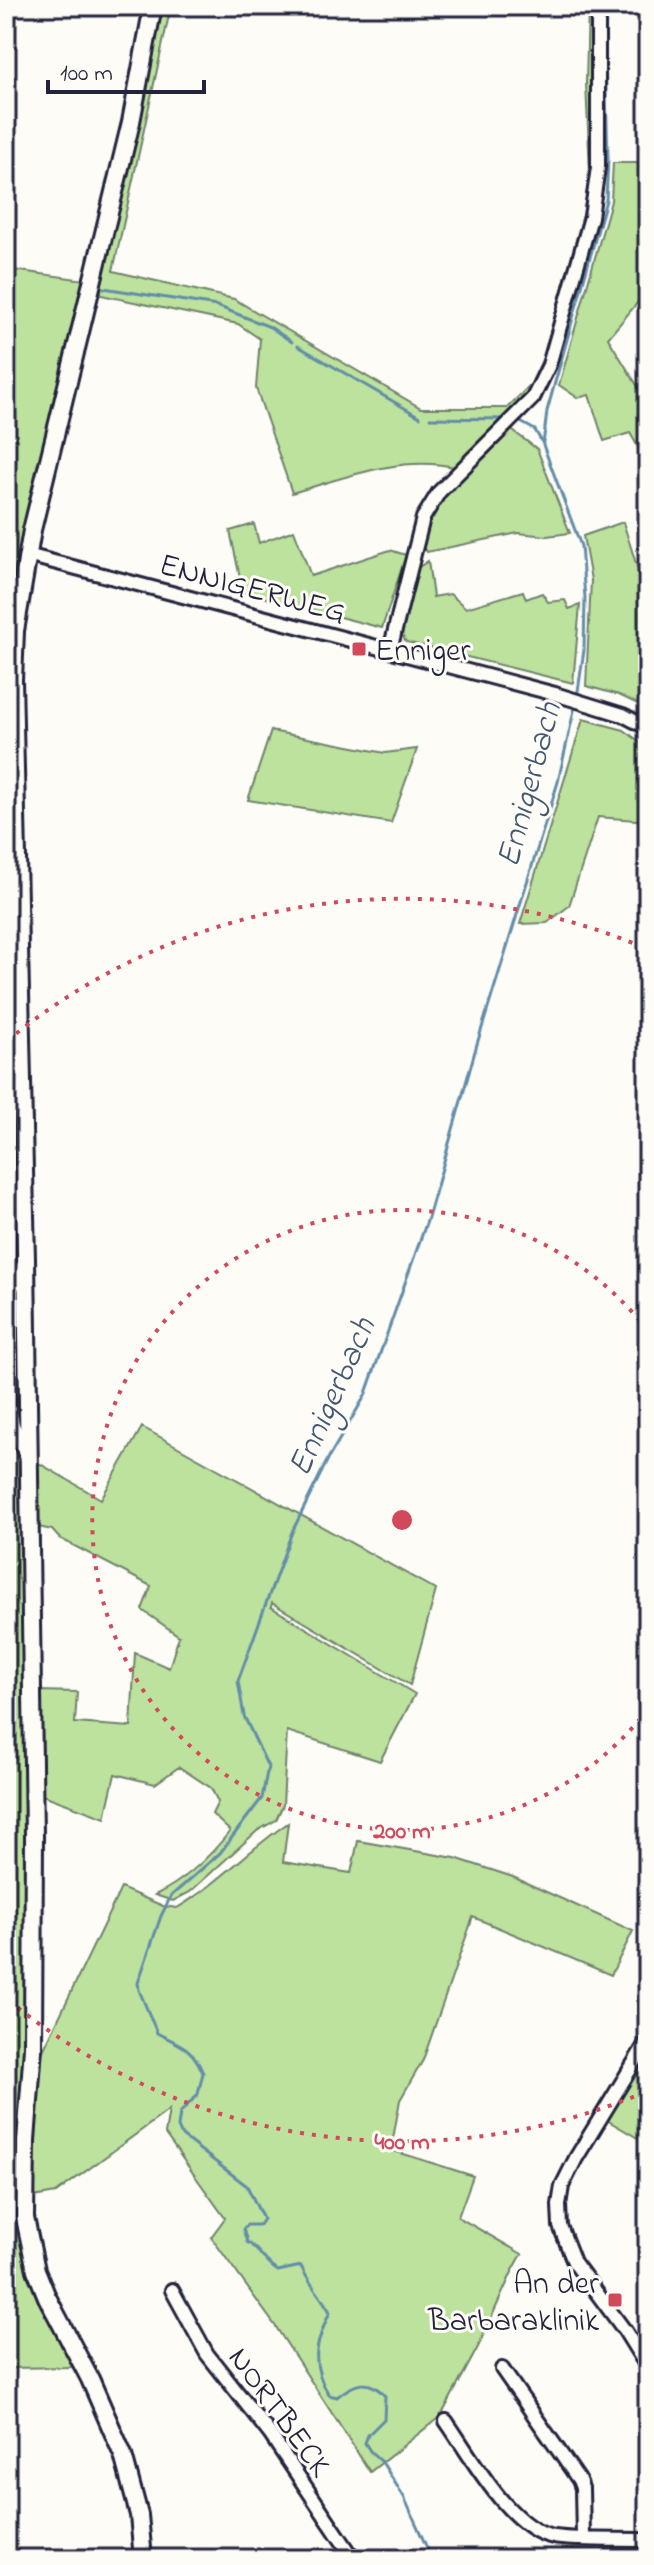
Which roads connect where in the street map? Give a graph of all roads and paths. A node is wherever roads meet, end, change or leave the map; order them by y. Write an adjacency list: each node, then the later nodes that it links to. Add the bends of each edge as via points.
1 (153, 6): 3 (main road, via 131,122)
2 (598, 6): 4 (street, via 598,167 591,217 549,365 533,398 430,505)
3 (27, 555): 4 (street, ENNIGERWEG); 6 (main road, via 13,680)
4 (390, 650): 5 (street, ENNIGERWEG, via 601,707)
5 (648, 728)
6 (26, 1259): 7 (street, via 10,1292); 9 (main road)
7 (6, 1370)
8 (6, 1388): 9 (street, via 13,1425)
9 (29, 1461): 17 (main road, via 34,2016 25,2218 47,2297 123,2455 139,2515)
10 (648, 2040): 12 (street, via 576,2158 559,2205 560,2226 574,2262)
11 (172, 2290): 18 (street, NORTBECK, via 207,2354 270,2434)
12 (648, 2368)
13 (502, 2369): 15 (street, via 579,2480)
14 (446, 2421): 15 (street, via 520,2521 555,2537)
15 (583, 2537): 16 (street)
16 (648, 2540)
17 (143, 2559)
18 (354, 2559)

